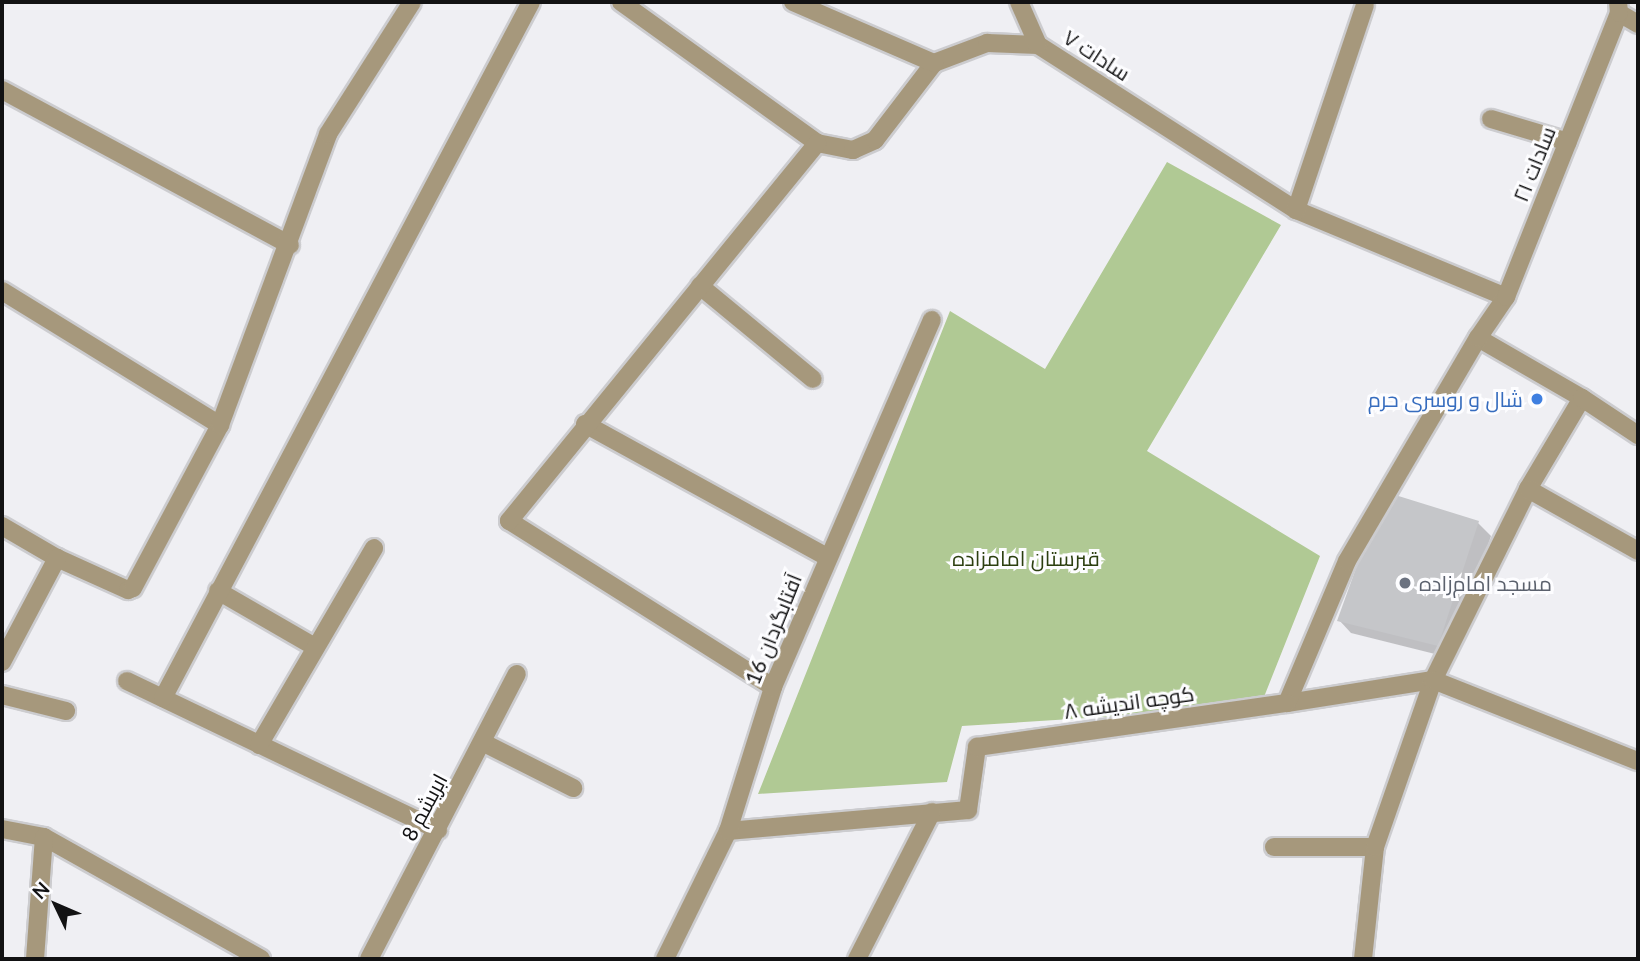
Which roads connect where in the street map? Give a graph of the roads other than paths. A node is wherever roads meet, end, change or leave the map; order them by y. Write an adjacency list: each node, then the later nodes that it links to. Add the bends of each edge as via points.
1 (412, 2): 16 (street, via 328,134)
2 (531, 2): 33 (street)
3 (621, 2): 14 (street)
4 (793, 2): 10 (street)
5 (1020, 2): 9 (street)
6 (1365, 5): 15 (street)
7 (1618, 7): 8 (street); 13 (street, سادات ۲۱)
8 (1638, 24)
9 (1038, 45): 10 (street, سادات ۷, via 987,43); 15 (street, سادات ۷)
10 (934, 64): 14 (street, via 874,140 853,150)
11 (2, 90): 16 (street)
12 (1490, 119): 13 (street)
13 (1568, 142): 19 (street, سادات ۲۱)
14 (817, 143): 17 (street)
15 (1296, 210): 19 (street, سادات ۷)
16 (290, 245): 25 (street)
17 (700, 286): 22 (street); 24 (street)
18 (2, 291): 25 (street)
19 (1506, 297): 21 (street, سادات ۲۱)
20 (932, 320): 31 (street, آفتابگردان 16)
21 (1478, 338): 23 (street); 42 (street, سادات ۲۱, via 1347,561)
22 (813, 379)
23 (1583, 398): 26 (street); 27 (street)
24 (585, 424): 31 (street); 39 (street, via 509,521)
25 (220, 425): 32 (street, via 131,590)
26 (1638, 435)
27 (1528, 489): 30 (street); 38 (street)
28 (2, 526): 32 (street)
29 (374, 548): 34 (street)
30 (1638, 551)
31 (827, 557): 39 (street, آفتابگردان 16)
32 (57, 558): 35 (street)
33 (218, 592): 34 (street); 41 (street)
34 (315, 647): 45 (street)
35 (2, 662)
36 (517, 674): 44 (street, ابریشم 8)
37 (127, 681): 41 (street)
38 (1433, 681): 42 (street, کوچه اندیشه ۸); 46 (street); 54 (street)
39 (773, 687): 51 (street, آفتابگردان 16)
40 (2, 695): 43 (street)
41 (163, 698): 45 (street)
42 (1287, 702): 48 (street, کوچه اندیشه ۸, via 977,747 968,810)
43 (66, 711)
44 (484, 743): 47 (street); 50 (street, ابریشم 8)
45 (259, 745): 50 (street)
46 (1638, 761)
47 (573, 789)
48 (932, 812): 51 (street); 59 (street)
49 (2, 829): 52 (street)
50 (438, 830): 57 (street, ابریشم 8)
51 (728, 831): 58 (street, آفتابگردان 16)
52 (44, 837): 55 (street); 56 (street)
53 (1274, 847): 54 (street)
54 (1375, 847): 60 (street)
55 (35, 959)
56 (261, 959)
57 (369, 959)
58 (665, 959)
59 (857, 959)
60 (1363, 959)

